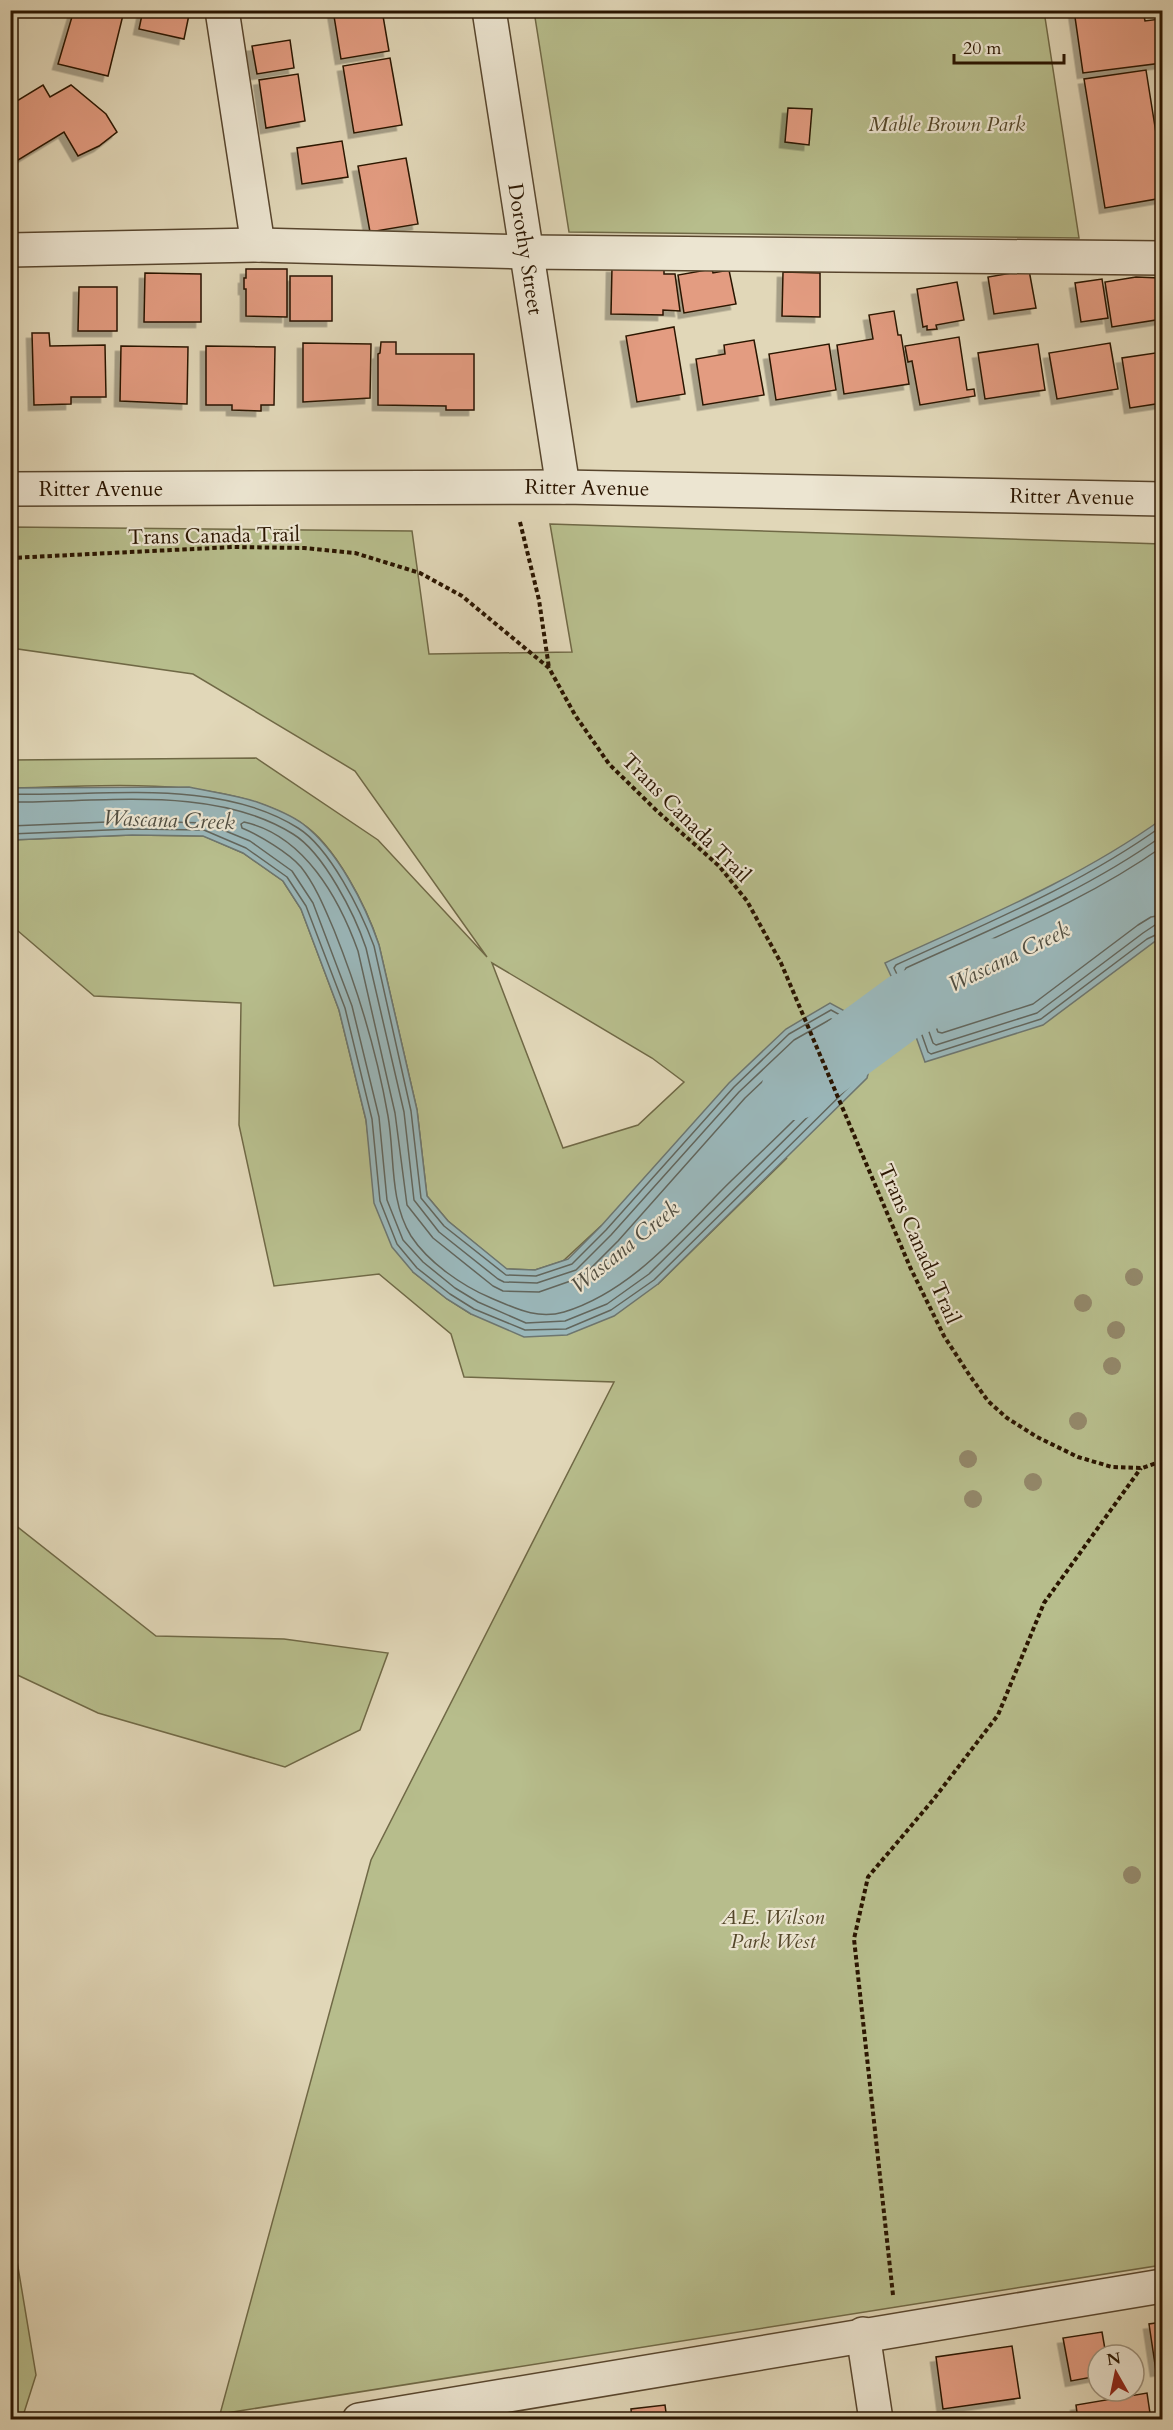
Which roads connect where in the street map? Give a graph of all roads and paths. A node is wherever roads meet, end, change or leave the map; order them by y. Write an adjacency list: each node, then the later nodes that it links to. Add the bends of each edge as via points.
1 (222, 10): 3 (street)
2 (489, 10): 5 (street, Dorothy Street)
3 (258, 245): 4 (street); 5 (street)
4 (10, 250)
5 (526, 252): 6 (street); 8 (street, Dorothy Street)
6 (1162, 258)
7 (510, 487): 8 (street, Ritter Avenue); 9 (street, Ritter Avenue); 12 (path, via 539,600)
8 (563, 487): 10 (street, Ritter Avenue)
9 (10, 489)
10 (1162, 499)
11 (10, 558): 12 (path, Trans Canada Trail, via 233,547 355,553 420,573 462,596)
12 (549, 668): 14 (path, Trans Canada Trail, via 609,764 712,859 747,901 781,963 909,1267 944,1336 988,1401 1037,1437 1078,1456 1112,1467)
13 (1162, 1461): 14 (path, Trans Canada Trail)
14 (1142, 1468): 16 (path, via 1044,1603 998,1715 868,1877 854,1939)
15 (1162, 2286): 16 (street)
16 (896, 2329): 17 (street)
17 (863, 2334): 18 (street); 20 (street)
18 (503, 2408): 19 (street)
19 (359, 2420)
20 (876, 2420)

